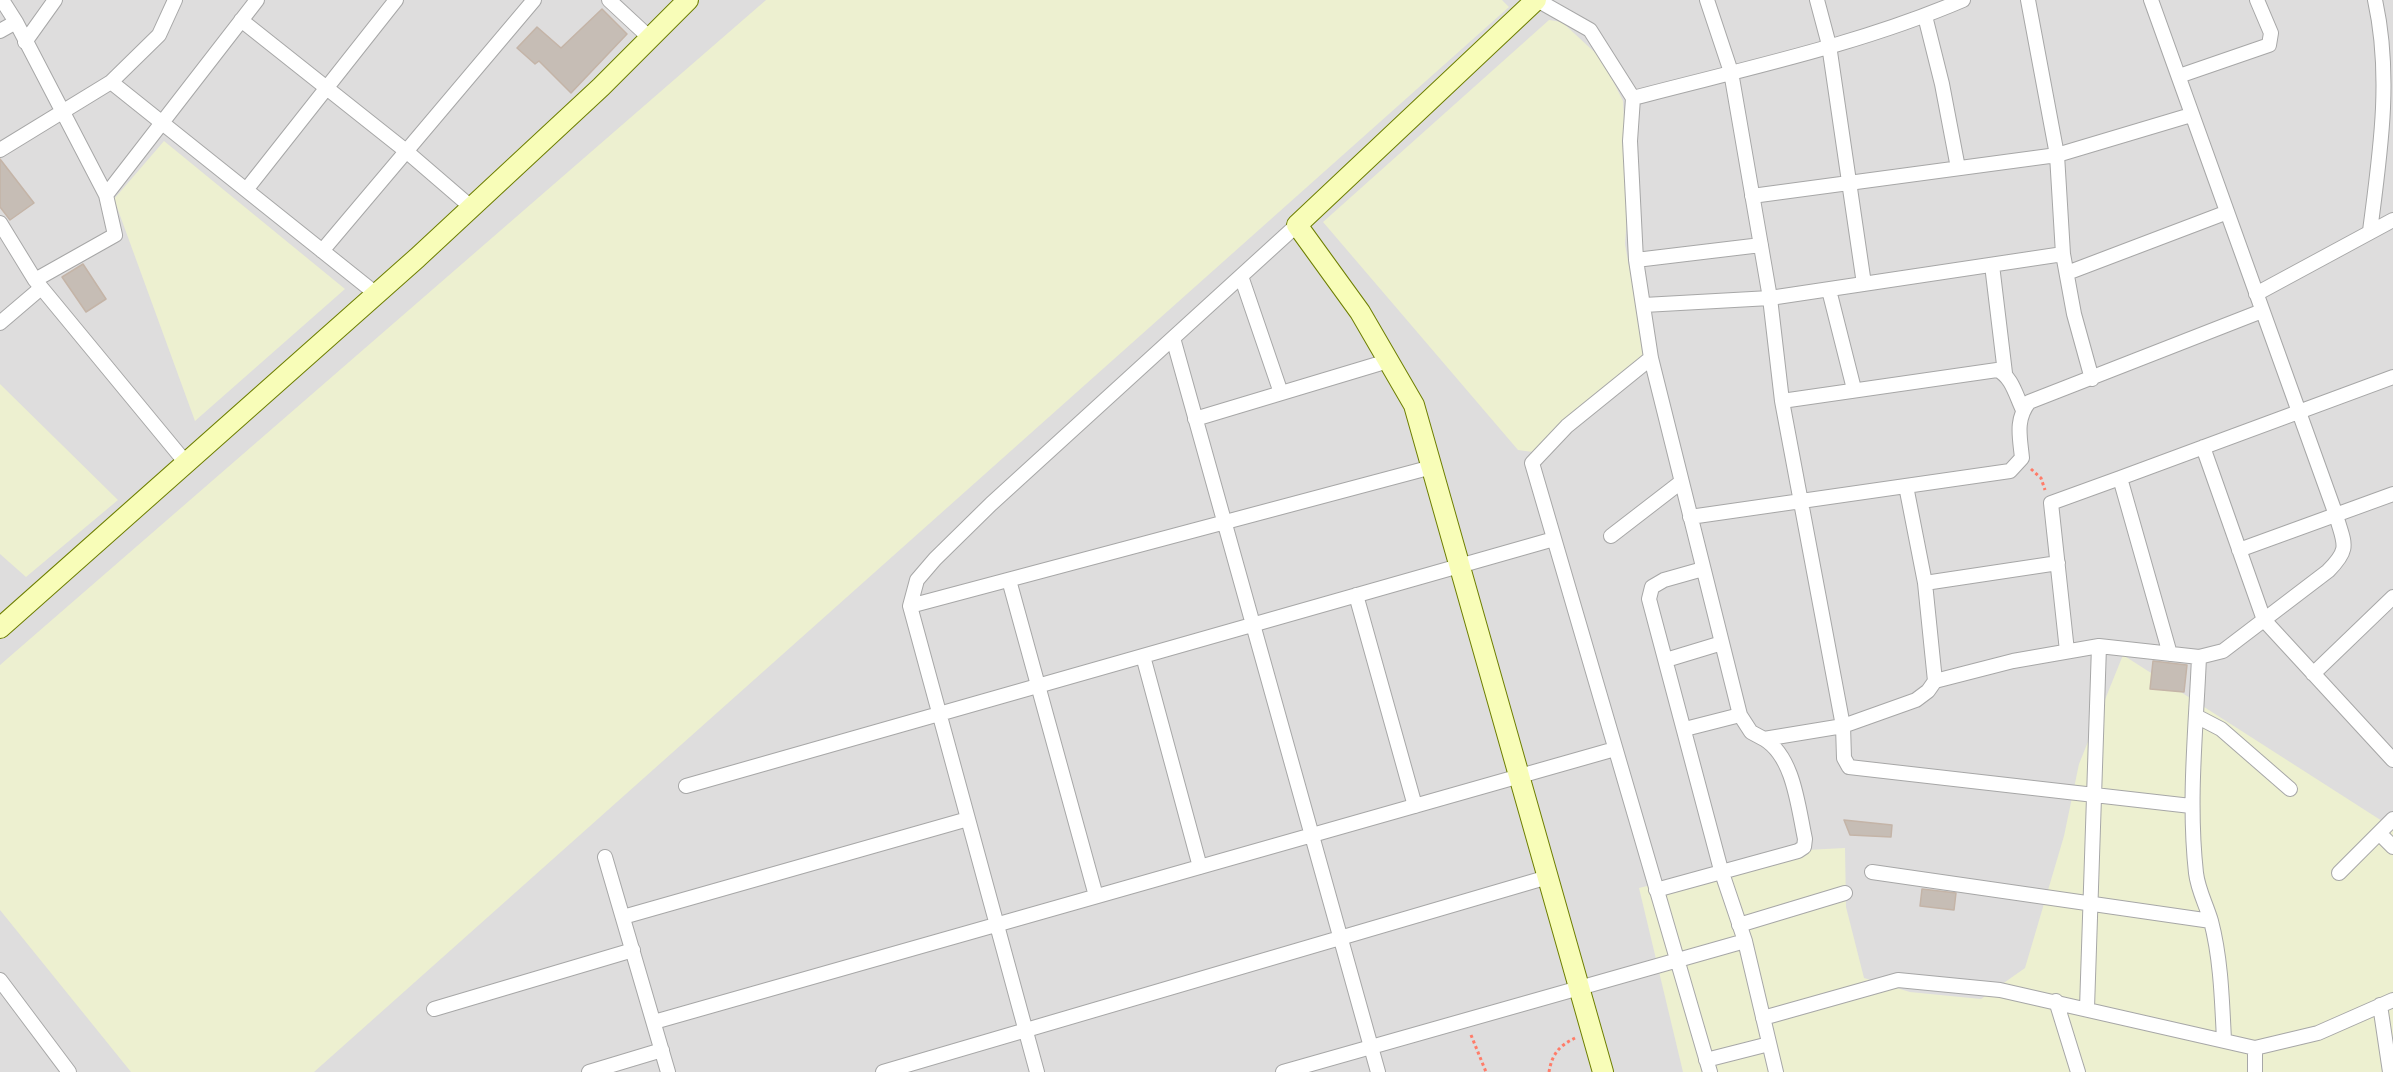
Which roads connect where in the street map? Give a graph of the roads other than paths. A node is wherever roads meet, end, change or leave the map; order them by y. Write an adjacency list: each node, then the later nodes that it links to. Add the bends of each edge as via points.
1 (2, 0): 21 (street)
2 (55, 0): 24 (street)
3 (175, 0): 28 (street, via 159,35)
4 (257, 0): 20 (street)
5 (396, 0): 29 (street)
6 (609, 0): 23 (street)
7 (688, 0): 23 (street)
8 (1536, 0): 30 (street, via 1590,30); 46 (street)
9 (1707, 0): 26 (street)
10 (1817, 0): 25 (street)
11 (1963, 0): 18 (street)
12 (2028, 0): 36 (street)
13 (2151, 0): 27 (street)
14 (2257, 0): 27 (street, via 2271,33 2269,45)
15 (2375, 0): 19 (street)
16 (532, 1): 35 (street)
17 (2393, 15): 19 (street)
18 (1925, 16): 25 (street); 37 (street)
19 (2378, 16): 47 (street, via 2385,76 2382,139)
20 (241, 20): 29 (street); 33 (street)
21 (16, 22): 22 (street); 24 (street)
22 (0, 31)
23 (651, 39): 42 (street)
24 (25, 42): 31 (street)
25 (1829, 45): 26 (street); 38 (street)
26 (1731, 72): 30 (street); 41 (street)
27 (2179, 76): 32 (street)
28 (111, 82): 31 (street); 33 (street)
29 (326, 89): 35 (street); 39 (street)
30 (1633, 98): 51 (street, via 1630,141)
31 (63, 111): 34 (street); 40 (street)
32 (2192, 115): 36 (street); 43 (street)
33 (162, 123): 39 (street); 40 (street)
34 (0, 150)
35 (406, 151): 42 (street); 49 (street)
36 (2057, 155): 37 (street); 50 (street)
37 (1958, 168): 38 (street)
38 (1850, 182): 41 (street); 56 (street)
39 (246, 190): 49 (street)
40 (106, 195): 55 (street, via 116,235)
41 (1752, 196): 48 (street)
42 (471, 207): 58 (street)
43 (2225, 213): 53 (street); 59 (street)
44 (2393, 220): 47 (street)
45 (0, 223): 55 (street)
46 (1297, 225): 54 (street); 66 (street, via 1360,312)
47 (2370, 231): 59 (street)
48 (1761, 245): 51 (street); 60 (street)
49 (322, 251): 58 (street)
50 (2063, 254): 52 (street); 53 (street)
51 (1636, 260): 61 (street)
52 (1992, 265): 56 (street); 67 (street)
53 (2067, 273): 69 (street)
54 (1241, 276): 64 (street); 71 (street)
55 (38, 284): 63 (street); 77 (street)
56 (1864, 284): 57 (street)
57 (1828, 290): 60 (street); 70 (street)
58 (375, 293): 77 (street)
59 (2256, 294): 62 (street)
60 (1770, 298): 61 (street); 72 (street)
61 (1644, 305): 65 (street)
62 (2262, 311): 69 (street); 74 (street)
63 (0, 323)
64 (1173, 338): 75 (street); 97 (street, via 935,559 917,580)
65 (1651, 358): 80 (street); 88 (street, via 1567,426 1532,463)
66 (1388, 361): 71 (street); 78 (street, via 1414,405)
67 (2005, 373): 70 (street, via 1997,370); 73 (street)
68 (2393, 377): 74 (street)
69 (2092, 379): 73 (street, via 2035,398)
70 (1854, 390): 72 (street)
71 (1281, 393): 75 (street)
72 (1782, 401): 83 (street)
73 (2023, 410): 81 (street, via 2019,426 2022,458 2010,471)
74 (2299, 412): 76 (street); 84 (street)
75 (1195, 418): 86 (street)
76 (2202, 447): 79 (street); 89 (street)
77 (186, 463): 100 (street)
78 (1432, 467): 86 (street); 91 (street)
79 (2120, 478): 90 (street, via 2051,502); 104 (street)
80 (1681, 482): 85 (street); 87 (street)
81 (1906, 486): 83 (street); 94 (street)
82 (2393, 494): 84 (street)
83 (1801, 502): 85 (street); 114 (street)
84 (2336, 515): 89 (street); 98 (street, via 2344,544 2343,556)
85 (1690, 517): 92 (street)
86 (1224, 522): 93 (street); 99 (street)
87 (1611, 536)
88 (1554, 539): 91 (street); 117 (street)
89 (2239, 550): 98 (street)
90 (2058, 563): 94 (street); 103 (street)
91 (1460, 566): 95 (street); 119 (street)
92 (1703, 569): 101 (street); 107 (street, via 1664,580 1649,593)
93 (1009, 580): 97 (street); 110 (street)
94 (1925, 583): 109 (street)
95 (1356, 595): 99 (street); 123 (street)
96 (2393, 597): 108 (street)
97 (910, 606): 111 (street)
98 (2264, 620): 106 (street, via 2223,651); 108 (street)
99 (1253, 624): 105 (street); 128 (street)
100 (0, 628)
101 (1722, 643): 107 (street); 112 (street)
102 (2099, 646): 103 (street); 104 (street); 122 (street)
103 (2067, 651): 109 (street)
104 (2170, 654): 106 (street)
105 (1143, 656): 110 (street); 131 (street)
106 (2199, 657): 113 (street)
107 (1666, 660): 115 (street)
108 (2313, 674): 118 (street)
109 (1935, 681): 114 (street, via 1916,700)
110 (1037, 686): 111 (street); 138 (street)
111 (939, 713): 120 (street); 125 (street)
112 (1740, 715): 115 (street); 116 (street, via 1751,732)
113 (2196, 716): 121 (street, via 2221,729); 124 (street)
114 (1843, 726): 116 (street); 122 (street, via 1844,758 1857,770)
115 (1685, 729): 132 (street)
116 (1764, 739): 132 (street, via 1776,746 1793,785 1804,847)
117 (1615, 749): 119 (street); 136 (street)
118 (2393, 760)
119 (1519, 776): 123 (street); 135 (street)
120 (686, 786)
121 (2290, 789)
122 (2094, 795): 124 (street); 139 (street)
123 (1414, 806): 128 (street)
124 (2192, 806): 141 (street, via 2196,877)
125 (968, 819): 140 (street); 142 (street)
126 (2393, 819): 127 (street)
127 (2379, 833): 129 (street); 134 (street)
128 (1312, 835): 131 (street); 144 (street)
129 (2393, 847)
130 (605, 857): 140 (street)
131 (1200, 867): 138 (street)
132 (1721, 870): 136 (street); 143 (street)
133 (1872, 872): 139 (street)
134 (2339, 873)
135 (1548, 877): 144 (street); 149 (street)
136 (1656, 890): 147 (street)
137 (1845, 893): 143 (street)
138 (1096, 896): 142 (street)
139 (2090, 905): 141 (street); 152 (street)
140 (623, 917): 146 (street)
141 (2211, 921): 157 (street)
142 (997, 925): 155 (street); 156 (street)
143 (1739, 925): 145 (street)
144 (1341, 938): 156 (street); 159 (street)
145 (1745, 941): 147 (street); 154 (street)
146 (633, 950): 153 (street); 155 (street)
147 (1677, 960): 149 (street); 162 (street)
148 (0, 980): 163 (street)
149 (1580, 988): 159 (street); 170 (street)
150 (2056, 1001): 152 (street); 154 (street, via 2000,990 1898,980); 172 (street)
151 (2386, 1002): 160 (street, via 2318,1033); 174 (street)
152 (2087, 1008): 157 (street)
153 (434, 1009)
154 (1763, 1018): 158 (street)
155 (654, 1022): 161 (street)
156 (1025, 1030): 166 (street); 167 (street)
157 (2224, 1040): 160 (street)
158 (1769, 1044): 162 (street); 171 (street)
159 (1371, 1047): 168 (street); 169 (street)
160 (2255, 1048): 173 (street)
161 (662, 1050): 164 (street); 165 (street)
162 (1708, 1066)
163 (69, 1072)
164 (590, 1072)
165 (668, 1072)
166 (883, 1072)
167 (1037, 1072)
168 (1283, 1072)
169 (1378, 1072)
170 (1604, 1072)
171 (1776, 1072)
172 (2079, 1072)
173 (2255, 1072)
174 (2390, 1072)

